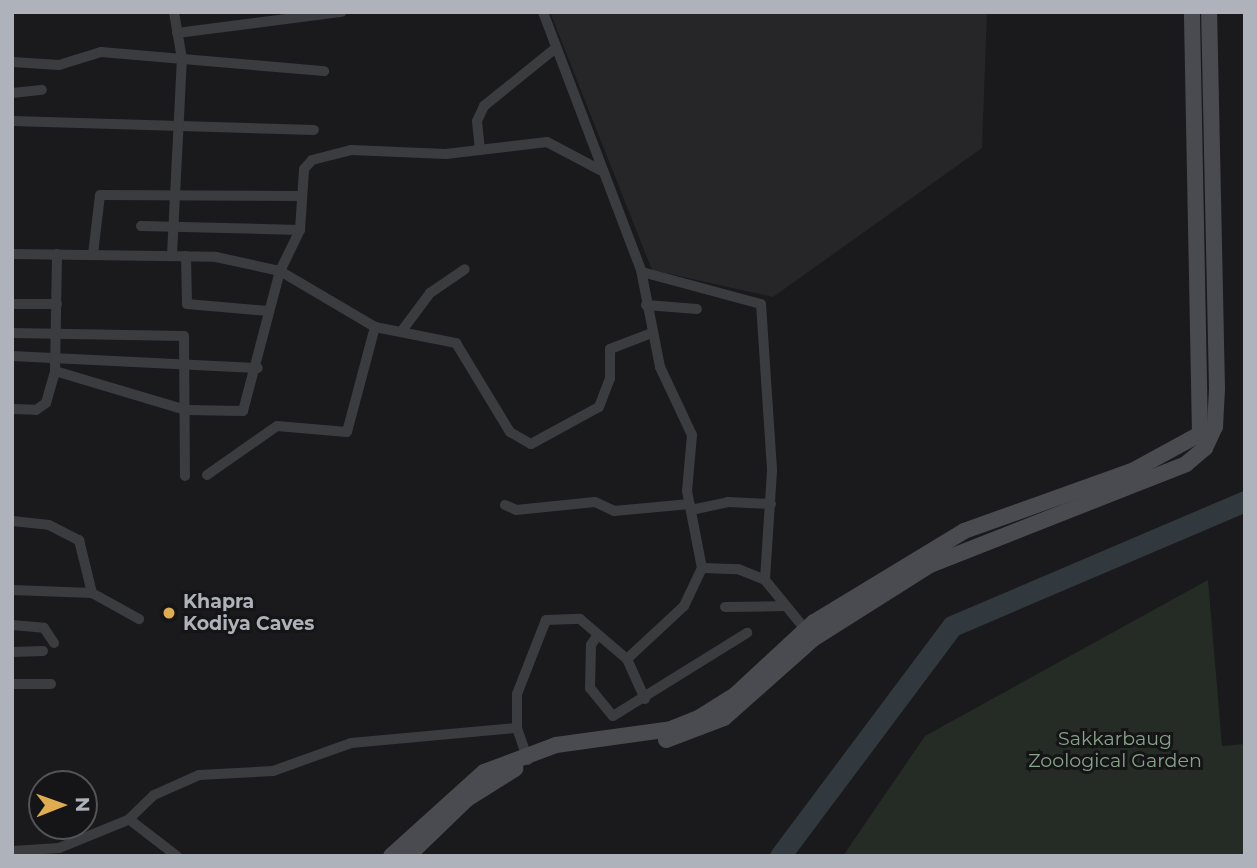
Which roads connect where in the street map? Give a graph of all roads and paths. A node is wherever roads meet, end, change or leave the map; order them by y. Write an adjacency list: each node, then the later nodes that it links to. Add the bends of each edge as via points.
1 (174, 12): 6 (street)
2 (342, 12): 6 (street)
3 (543, 12): 7 (street)
4 (1192, 12): 63 (main road, via 1200,434 1134,470 964,531 856,593)
5 (1209, 12): 63 (main road, via 1217,389 1212,438 1186,464 930,565)
6 (177, 33): 8 (street)
7 (556, 48): 16 (street, via 484,106 477,121); 17 (street)
8 (182, 59): 9 (street, via 101,51 59,65); 10 (street); 14 (street)
9 (12, 62)
10 (324, 71)
11 (43, 90): 12 (street)
12 (12, 93)
13 (12, 121): 14 (street)
14 (177, 123): 15 (street); 18 (street)
15 (314, 130)
16 (480, 150): 17 (street, via 554,142); 19 (street, via 351,150 312,160 304,169)
17 (600, 170): 30 (street)
18 (171, 195): 19 (street); 21 (street); 25 (street, via 100,195)
19 (301, 196): 22 (street)
20 (141, 226): 21 (street)
21 (172, 228): 22 (street); 26 (street)
22 (300, 230): 29 (street)
23 (12, 254): 24 (street)
24 (57, 254): 25 (street); 32 (street)
25 (93, 254): 26 (street)
26 (172, 255): 27 (street)
27 (186, 256): 29 (street); 35 (street, via 187,304)
28 (465, 269): 37 (street, via 430,293)
29 (280, 271): 35 (street); 36 (street)
30 (642, 272): 33 (street); 50 (street, via 761,304)
31 (12, 304): 32 (street)
32 (57, 304): 40 (street)
33 (646, 305): 34 (street); 39 (street)
34 (697, 309)
35 (270, 311): 44 (street)
36 (374, 327): 37 (street); 48 (street, via 347,432 277,426)
37 (401, 332): 39 (street, via 456,343 510,432 531,444 598,407 610,378 610,349)
38 (12, 333): 40 (street)
39 (652, 333): 52 (street, via 692,435)
40 (56, 334): 42 (street); 43 (street, via 184,336)
41 (12, 356): 42 (street)
42 (56, 357): 43 (street); 45 (street)
43 (187, 360): 44 (street); 47 (street)
44 (258, 368): 47 (street, via 247,404 236,416)
45 (55, 371): 46 (street, via 43,406); 47 (street)
46 (12, 409)
47 (187, 410): 49 (street)
48 (207, 475)
49 (185, 477)
50 (771, 504): 52 (street, via 728,502); 55 (street)
51 (505, 505): 52 (street, via 516,510 595,502 614,511)
52 (690, 507): 54 (street)
53 (12, 521): 57 (street, via 49,525 79,540)
54 (702, 568): 55 (street, via 738,569); 68 (street, via 684,606)
55 (765, 580): 59 (street)
56 (12, 590): 57 (street)
57 (92, 593): 60 (street)
58 (725, 607): 59 (street)
59 (786, 607): 63 (street)
60 (139, 619)
61 (12, 625): 65 (street, via 44,628)
62 (747, 632): 71 (street)
63 (809, 634): 73 (main road, via 724,718 687,735)
64 (597, 636): 68 (street); 71 (street, via 591,645 590,688 613,716); 72 (street, via 574,616 546,620 517,694)
65 (54, 643)
66 (43, 651): 67 (street)
67 (12, 652)
68 (627, 659): 71 (street)
69 (12, 684): 70 (street)
70 (51, 684)
71 (645, 699)
72 (517, 728): 73 (street); 74 (street, via 351,743 273,771 199,775 154,795)
73 (527, 758): 77 (main road, via 470,781); 78 (main road, via 467,799)
74 (130, 820): 75 (street, via 59,848); 76 (street)
75 (12, 850)
76 (177, 856)
77 (391, 856)
78 (408, 856)

